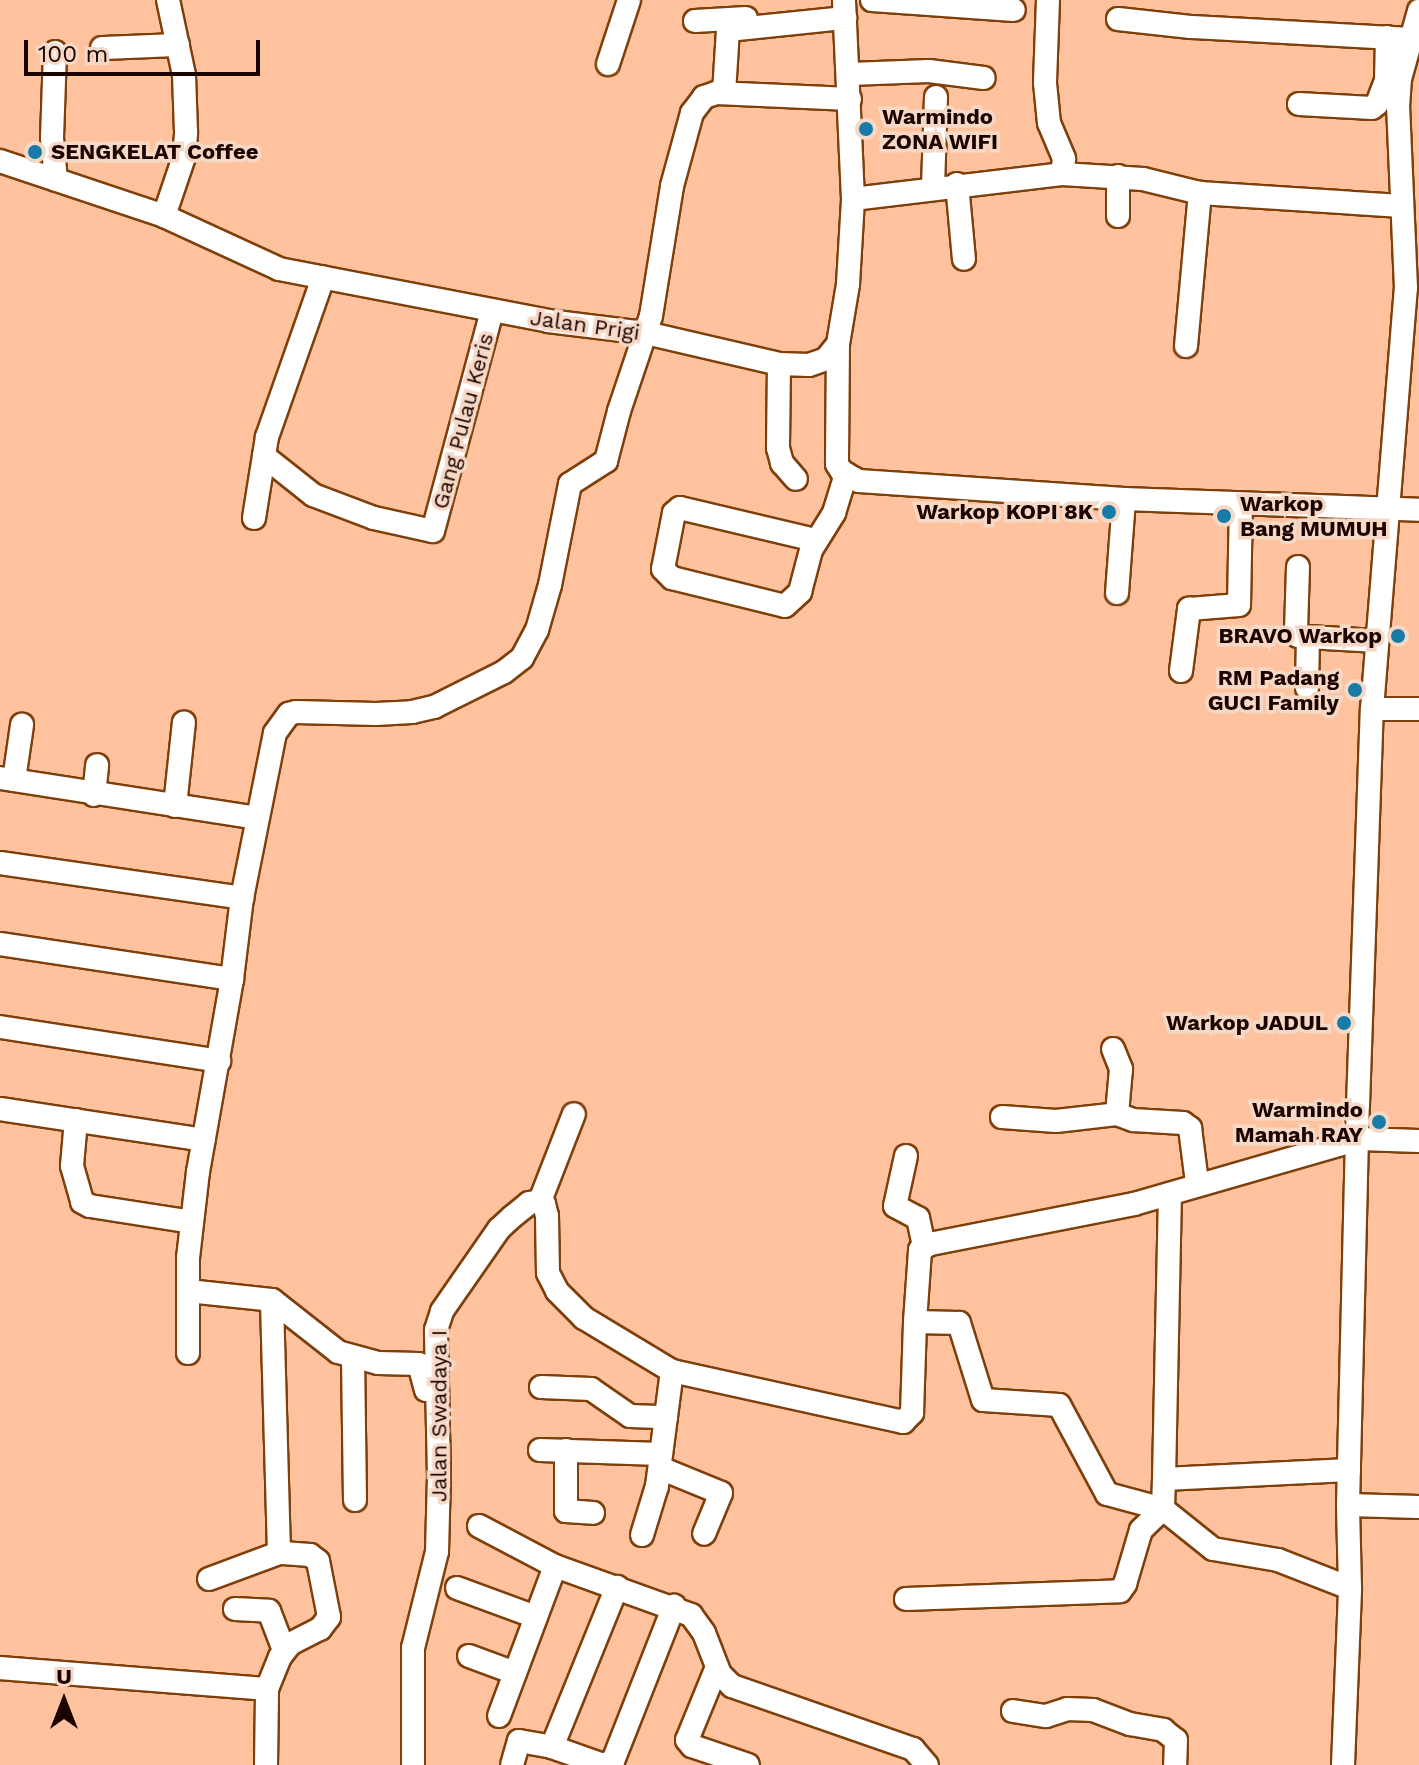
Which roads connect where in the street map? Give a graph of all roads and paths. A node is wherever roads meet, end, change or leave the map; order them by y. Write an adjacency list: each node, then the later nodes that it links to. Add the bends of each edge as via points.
1 (168, 0): 12 (street)
2 (629, 0): 15 (street)
3 (872, 0): 6 (street)
4 (1048, 0): 23 (street, via 1045,83 1049,123 1064,159)
5 (844, 10): 9 (street); 16 (street); 18 (street, via 728,30)
6 (1014, 10)
7 (1419, 11): 11 (street)
8 (1118, 19): 10 (street)
9 (695, 21)
10 (1387, 37): 11 (street); 21 (street, via 1386,81 1372,108)
11 (1411, 39): 30 (street, via 1398,107)
12 (178, 45): 13 (street); 31 (street, via 186,93 184,157)
13 (102, 48)
14 (55, 52): 25 (street)
15 (608, 64)
16 (850, 74): 17 (street, via 937,71); 20 (street)
17 (984, 78)
18 (724, 93): 20 (street); 37 (street, via 704,97 692,113 672,186)
19 (936, 97): 27 (street)
20 (850, 99): 29 (street)
21 (1299, 104)
22 (0, 161): 25 (street, Jalan Prigi)
23 (1062, 174): 24 (street); 26 (street)
24 (1118, 176): 28 (street); 32 (street)
25 (56, 180): 31 (street, Jalan Prigi)
26 (957, 184): 27 (street); 33 (street)
27 (933, 187): 29 (street)
28 (1200, 193): 30 (street); 39 (street)
29 (853, 199): 38 (street)
30 (1402, 206): 35 (street)
31 (164, 216): 34 (street, Jalan Prigi, via 256,261)
32 (1118, 216)
33 (964, 259)
34 (323, 278): 36 (street, Jalan Prigi); 43 (street)
35 (1413, 289): 48 (street)
36 (492, 311): 37 (street, Jalan Prigi); 43 (street, Gang Pulau Keris, via 433,531 327,502)
37 (646, 333): 40 (street, Jalan Prigi); 66 (street, via 606,461 570,484 550,585 522,658 434,707 289,714 275,733)
38 (838, 344): 41 (street, via 826,359); 42 (street)
39 (1186, 346)
40 (779, 364): 41 (street, Jalan Prigi); 45 (street, via 778,448 782,463)
41 (809, 365): 42 (street)
42 (838, 395): 44 (street, via 835,450 837,464)
43 (264, 456): 50 (street)
44 (846, 474): 46 (street, via 875,484); 51 (street, via 834,513)
45 (796, 479)
46 (1124, 499): 47 (street); 53 (street)
47 (1241, 504): 48 (street); 56 (street, via 1249,606 1189,609)
48 (1389, 509): 49 (street); 55 (street)
49 (1419, 510)
50 (254, 518)
51 (815, 540): 51 (street, via 800,592 785,606 672,578 663,569 674,513 680,508)
52 (1298, 567): 54 (street, via 1296,629 1298,636)
53 (1117, 593)
54 (1308, 637): 55 (street); 57 (street)
55 (1377, 641): 58 (street)
56 (1181, 671)
57 (1307, 688)
58 (1372, 709): 59 (street); 79 (street)
59 (1419, 709)
60 (184, 722): 65 (street)
61 (22, 725): 63 (street)
62 (97, 765): 64 (street)
63 (7, 779): 64 (street)
64 (94, 795): 65 (street)
65 (175, 806): 66 (street)
66 (257, 818): 68 (street)
67 (0, 863): 68 (street)
68 (242, 898): 70 (street)
69 (0, 944): 70 (street)
70 (232, 979): 73 (street)
71 (0, 1027): 73 (street)
72 (1113, 1049): 76 (street, via 1121,1069)
73 (219, 1061): 80 (street)
74 (0, 1109): 78 (street)
75 (574, 1114): 85 (street)
76 (1117, 1114): 77 (street, via 1056,1121); 83 (street, via 1190,1128)
77 (1002, 1117)
78 (76, 1120): 80 (street); 86 (street, via 72,1166 82,1202)
79 (1359, 1139): 81 (street); 83 (street); 99 (street)
80 (204, 1140): 86 (street)
81 (1419, 1141)
82 (906, 1156): 87 (street, via 895,1206 918,1218)
83 (1197, 1183): 84 (street)
84 (1170, 1194): 87 (street); 100 (street)
85 (540, 1201): 93 (street, via 547,1216 548,1273 557,1291 602,1331); 109 (street, Jalan Swadaya I, via 529,1203 499,1229 439,1320)
86 (192, 1222): 88 (street)
87 (924, 1246): 90 (street, via 918,1256)
88 (188, 1276): 89 (street); 91 (street)
89 (272, 1300): 92 (street, via 338,1352); 110 (street)
90 (915, 1322): 93 (street, via 912,1413 903,1422); 105 (street, via 959,1323 983,1400 1059,1405 1107,1494)
91 (188, 1353)
92 (353, 1357): 101 (street); 109 (street, via 414,1362 424,1370 429,1507)
93 (672, 1371): 95 (street)
94 (541, 1387): 95 (street, via 591,1389 630,1416)
95 (666, 1417): 98 (street)
96 (540, 1450): 97 (street)
97 (566, 1450): 98 (street); 104 (street, via 565,1508 568,1513)
98 (660, 1461): 107 (street, via 721,1493); 108 (street)
99 (1349, 1470): 100 (street); 102 (street)
100 (1164, 1479): 105 (street)
101 (355, 1500)
102 (1348, 1505): 103 (street); 115 (street)
103 (1419, 1507)
104 (593, 1513)
105 (1155, 1516): 115 (street, via 1213,1549 1278,1560); 116 (street, via 1136,1541 1125,1584 1112,1593)
106 (479, 1526): 111 (street)
107 (704, 1534)
108 (642, 1535)
109 (437, 1552): 130 (street, Jalan Swadaya I, via 413,1648)
110 (279, 1553): 112 (street); 120 (street, via 310,1555 318,1561 329,1605 329,1617 320,1629)
111 (555, 1566): 113 (street); 119 (street)
112 (209, 1579)
113 (617, 1587): 117 (street); 128 (street)
114 (457, 1588): 119 (street)
115 (1350, 1588): 135 (street)
116 (906, 1599)
117 (674, 1606): 122 (street, via 698,1623); 128 (street, via 613,1761 603,1765)
118 (235, 1609): 120 (street, via 269,1611)
119 (536, 1617): 124 (street)
120 (284, 1650): 125 (street)
121 (469, 1656): 124 (street)
122 (717, 1667): 132 (street, via 687,1740); 133 (street, via 738,1689 913,1749)
123 (0, 1668): 125 (street)
124 (515, 1673): 127 (street)
125 (267, 1689): 129 (street)
126 (1013, 1711): 134 (street, via 1046,1716 1067,1709 1093,1710 1163,1730 1176,1740)
127 (499, 1716)
128 (552, 1747): 131 (street, via 519,1741)
129 (266, 1765)
130 (413, 1765)
131 (512, 1765)
132 (748, 1765)
133 (927, 1765)
134 (1175, 1765)
135 (1343, 1765)

